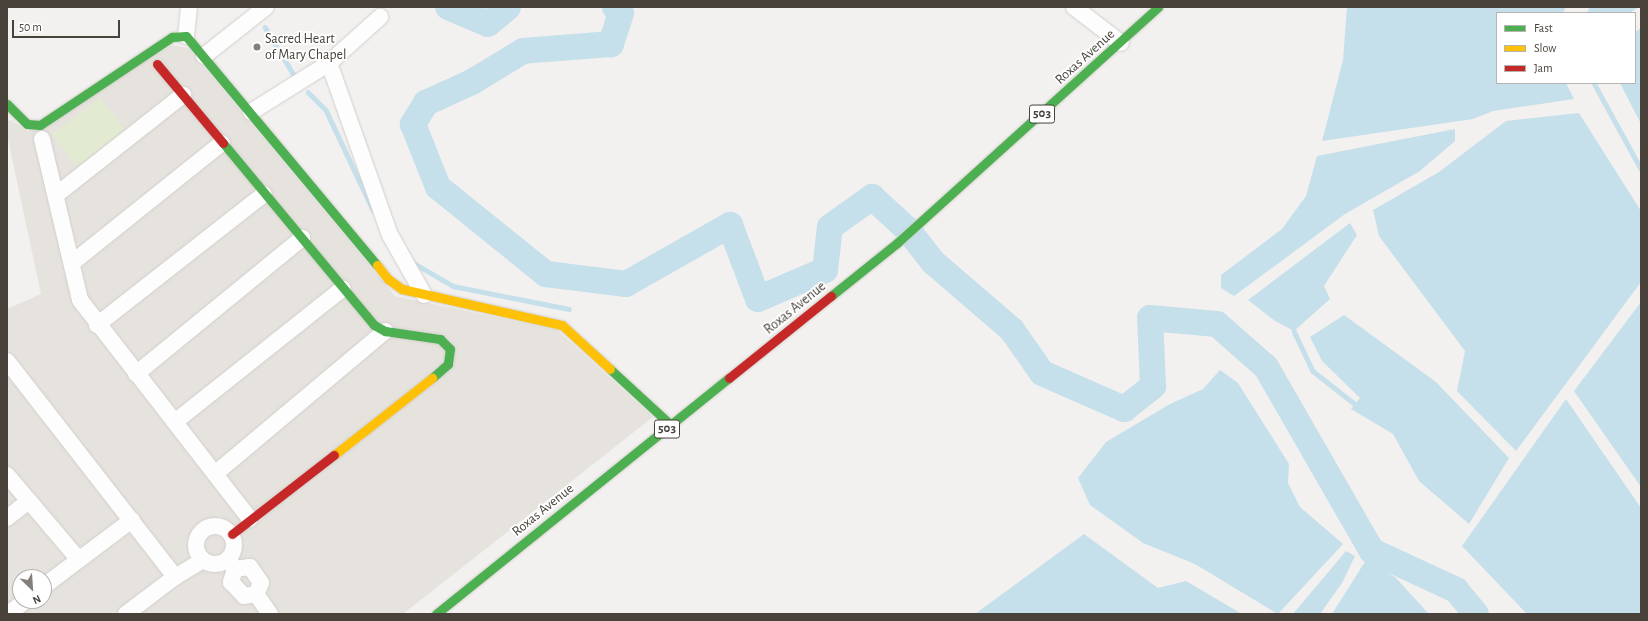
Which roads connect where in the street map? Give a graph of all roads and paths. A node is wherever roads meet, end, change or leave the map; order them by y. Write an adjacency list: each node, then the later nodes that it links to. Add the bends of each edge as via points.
1 (189, 7): 6 (street)
2 (266, 7): 8 (street)
3 (1074, 7): 7 (street)
4 (1158, 7): 7 (street, Roxas Avenue / 503)
5 (380, 17): 9 (street)
6 (186, 36): 8 (street); 12 (street, via 172,37 40,125 27,124)
7 (1121, 43): 27 (street, Roxas Avenue / 503, via 897,243)
8 (204, 56): 13 (street)
9 (329, 62): 13 (street); 21 (street, via 390,235)
10 (157, 64): 11 (street)
11 (183, 95): 15 (street); 17 (street)
12 (7, 104)
13 (251, 112): 21 (street, via 388,279 402,289)
14 (42, 139): 17 (street)
15 (222, 143): 16 (street); 19 (street)
16 (264, 194): 18 (street); 22 (street)
17 (56, 196): 19 (street)
18 (302, 238): 20 (street); 25 (street)
19 (72, 263): 22 (street, via 80,300)
20 (343, 288): 23 (street, via 374,325); 26 (street)
21 (424, 295): 27 (street, via 562,325)
22 (97, 325): 25 (street)
23 (385, 331): 28 (street); 32 (street, via 440,339 450,349 448,364)
24 (7, 361): 33 (street)
25 (136, 374): 26 (street)
26 (176, 421): 28 (street)
27 (672, 426): 42 (street, Roxas Avenue / 503)
28 (216, 473): 32 (street)
29 (7, 475): 30 (street)
30 (29, 501): 31 (street); 35 (street)
31 (7, 518)
32 (250, 519): 34 (street)
33 (132, 520): 35 (street); 38 (street)
34 (232, 534): 36 (street, via 215,525 202,530 196,542 196,549); 37 (street)
35 (79, 560): 39 (street)
36 (204, 560): 37 (street, via 216,564); 38 (street)
37 (232, 564): 41 (street, via 250,567 261,584 256,594)
38 (175, 577): 40 (street)
39 (52, 580)
40 (126, 614)
41 (270, 614)
42 (436, 614)

